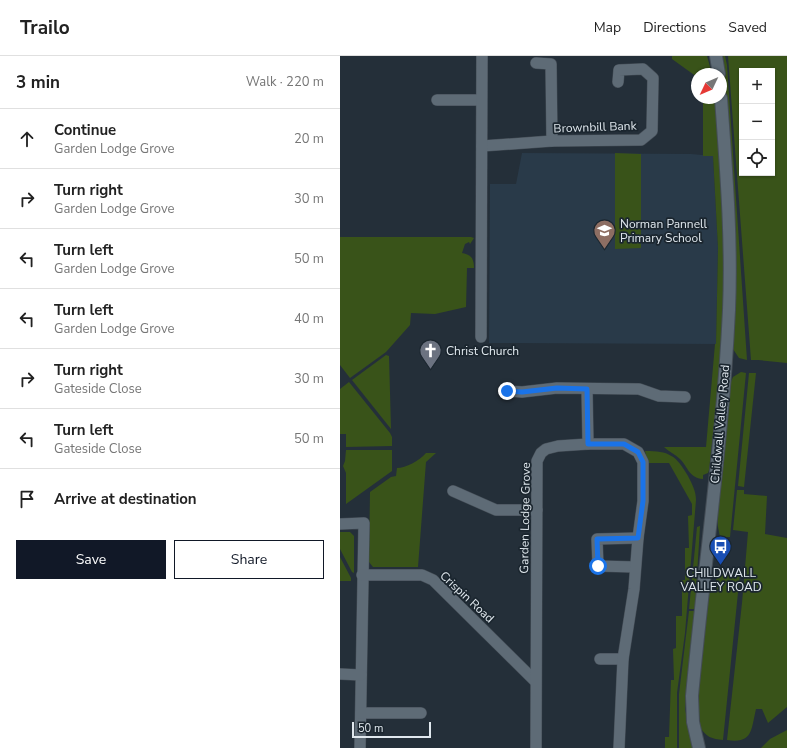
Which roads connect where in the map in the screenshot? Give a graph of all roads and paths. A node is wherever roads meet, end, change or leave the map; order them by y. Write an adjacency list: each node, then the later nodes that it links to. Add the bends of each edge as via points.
1 (482, 56): 7 (street)
2 (716, 56): 4 (main road)
3 (536, 63): 9 (street, via 551,64)
4 (718, 68)
5 (618, 82): 9 (street, Brownbill Bank, via 619,70 643,69 653,78 652,131 641,140)
6 (437, 100): 7 (street)
7 (481, 100): 10 (street)
8 (721, 104): 32 (main road, Childwall Valley Road, via 730,250 729,308 692,696)
9 (552, 141): 10 (street, Brownbill Bank)
10 (482, 146): 11 (street)
11 (481, 337)
12 (587, 389): 13 (street); 14 (street, via 639,389 659,396); 15 (street)
13 (507, 391)
14 (685, 397)
15 (588, 444): 17 (street, Garden Lodge Grove, via 558,446 541,453 537,462); 19 (street, Garden Lodge Grove, via 624,444 638,452 641,457 643,501)
16 (453, 491): 17 (street, via 496,510)
17 (537, 510): 26 (street, Garden Lodge Grove)
18 (340, 524): 21 (street, via 364,524)
19 (638, 538): 20 (street, Garden Lodge Grove); 20 (street, via 597,539 598,566)
20 (635, 567): 23 (street, Garden Lodge Grove)
21 (362, 575): 25 (street); 26 (street, Crispin Road, via 422,575 433,580)
22 (600, 659): 23 (street)
23 (623, 659): 31 (street, Garden Lodge Grove)
24 (340, 674): 25 (street)
25 (362, 675): 27 (street)
26 (535, 681): 30 (street, Garden Lodge Grove)
27 (361, 713): 28 (street); 29 (street)
28 (421, 713)
29 (360, 748)
30 (536, 748)
31 (619, 748)
32 (698, 748)

